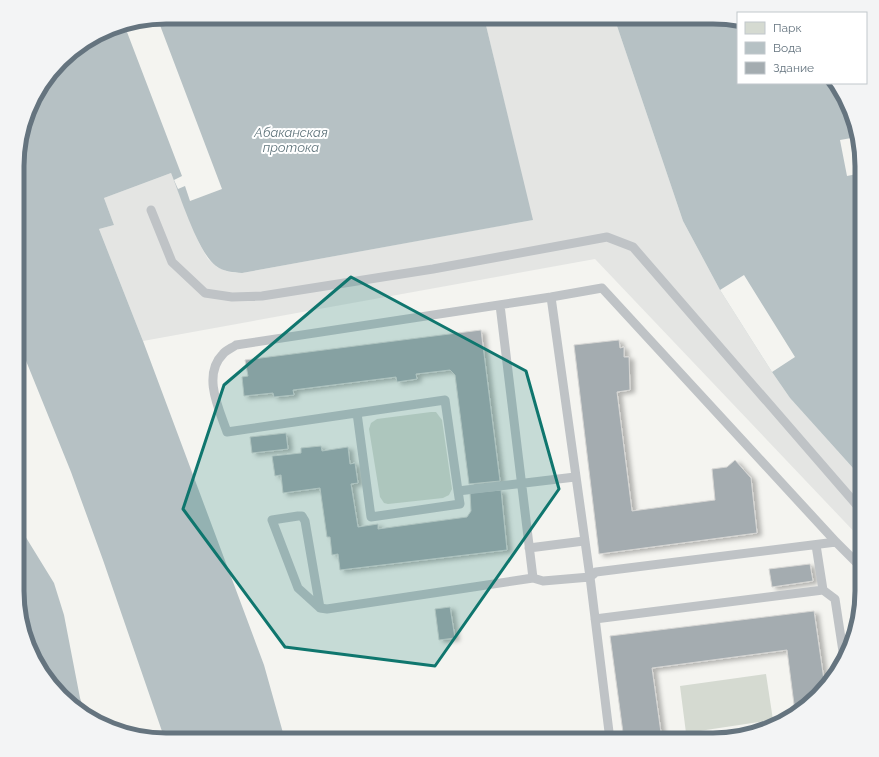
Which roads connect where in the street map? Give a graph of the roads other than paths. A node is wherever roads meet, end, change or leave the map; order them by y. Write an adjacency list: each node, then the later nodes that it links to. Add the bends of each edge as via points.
1 (150, 210): 8 (lane, via 172,262 205,293 232,297 262,296 433,269 607,237 633,247)
2 (551, 297): 3 (lane); 5 (lane); 10 (lane, via 602,288)
3 (500, 305): 4 (lane, via 236,345 223,353 216,363 214,392 227,432); 6 (lane)
4 (357, 413): 7 (lane, via 445,400); 7 (lane, via 371,517 460,504)
5 (575, 477): 6 (lane); 9 (lane)
6 (521, 483): 7 (lane); 12 (lane)
7 (458, 491)
8 (855, 503)
9 (584, 541): 12 (lane); 14 (lane)
10 (836, 542): 11 (lane); 13 (lane)
11 (816, 545): 14 (lane, via 596,572); 16 (lane)
12 (529, 548): 15 (lane)
13 (855, 561)
14 (590, 577): 15 (lane, via 543,581); 18 (lane)
15 (533, 578): 17 (lane)
16 (823, 590): 18 (lane); 19 (lane, via 835,599)
17 (320, 608): 17 (lane, via 305,521 302,516 272,520 298,588)
18 (595, 619): 20 (lane)
19 (843, 648)
20 (609, 733)

